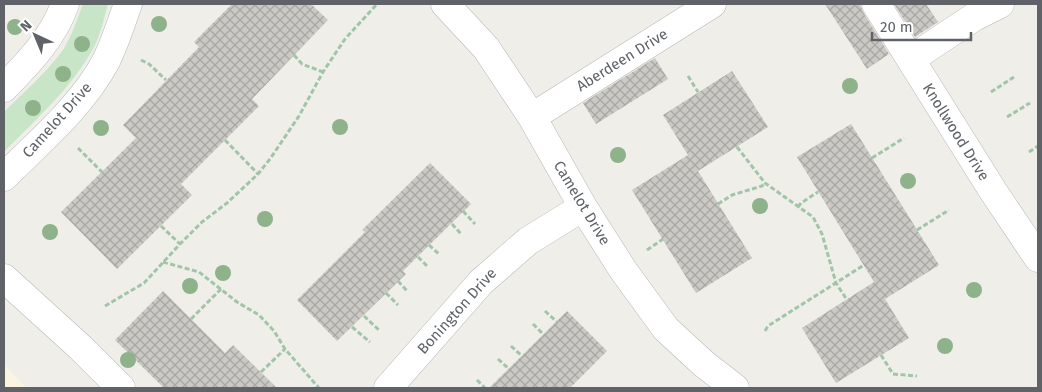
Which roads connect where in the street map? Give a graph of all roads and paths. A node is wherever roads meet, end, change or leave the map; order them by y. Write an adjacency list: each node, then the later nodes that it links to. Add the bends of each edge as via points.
1 (65, 4): 15 (street, via 59,21 34,56)
2 (128, 4): 30 (street, Camelot Drive, via 116,39 94,81 50,132)
3 (377, 4): 11 (path, via 345,39)
4 (445, 4): 19 (street, Camelot Drive, via 486,48)
5 (712, 4): 19 (street, Aberdeen Drive)
6 (876, 4): 10 (street, Knollwood Drive)
7 (1000, 4): 10 (street)
8 (294, 55): 11 (path, via 302,64)
9 (133, 58): 14 (path, via 149,64)
10 (911, 58): 49 (street, Knollwood Drive)
11 (323, 72): 29 (path, via 299,116)
12 (688, 76): 16 (path)
13 (1014, 78): 17 (path)
14 (166, 80)
15 (4, 88)
16 (698, 92)
17 (991, 92)
18 (1030, 103): 20 (path)
19 (532, 117): 34 (street, Camelot Drive)
20 (1007, 118)
21 (904, 138): 27 (path)
22 (225, 140): 29 (path)
23 (74, 144): 28 (path)
24 (1038, 146): 26 (path)
25 (737, 147): 31 (path)
26 (1028, 152)
27 (872, 158)
28 (102, 172)
29 (258, 174): 44 (path)
30 (4, 177)
31 (765, 183): 33 (path, via 732,195); 35 (path)
32 (818, 192): 35 (path)
33 (718, 204)
34 (583, 207): 83 (street, Bonington Drive, via 528,241 481,282); 85 (street, Camelot Drive, via 666,329)
35 (798, 207): 55 (path, via 818,224)
36 (949, 210): 41 (path)
37 (463, 211): 39 (path)
38 (452, 224): 42 (path)
39 (475, 224)
40 (161, 226): 44 (path)
41 (918, 230)
42 (462, 235)
43 (663, 239): 46 (path)
44 (180, 244): 50 (path)
45 (430, 245): 47 (path)
46 (642, 254)
47 (440, 255)
48 (418, 257): 52 (path)
49 (1038, 258)
50 (163, 262): 56 (path, via 199,272); 61 (path, via 144,283)
51 (864, 265): 55 (path)
52 (428, 268)
53 (4, 278): 81 (street)
54 (398, 282): 57 (path)
55 (836, 283): 59 (path); 69 (path)
56 (222, 288): 64 (path); 73 (path, via 258,315 274,331)
57 (408, 292)
58 (386, 293): 60 (path)
59 (847, 300)
60 (398, 304)
61 (105, 306)
62 (546, 311): 65 (path)
63 (364, 316): 68 (path)
64 (192, 319)
65 (557, 322)
66 (533, 324): 70 (path)
67 (352, 327): 71 (path)
68 (379, 330)
69 (765, 330)
70 (544, 335)
71 (370, 342)
72 (511, 346): 75 (path)
73 (285, 349): 78 (path); 82 (path)
74 (881, 355): 79 (path, via 894,374)
75 (522, 356)
76 (498, 359): 77 (path)
77 (509, 369)
78 (261, 372)
79 (917, 376)
80 (477, 380): 84 (path)
81 (121, 388)
82 (319, 388)
83 (388, 388)
84 (485, 388)
85 (735, 388)

